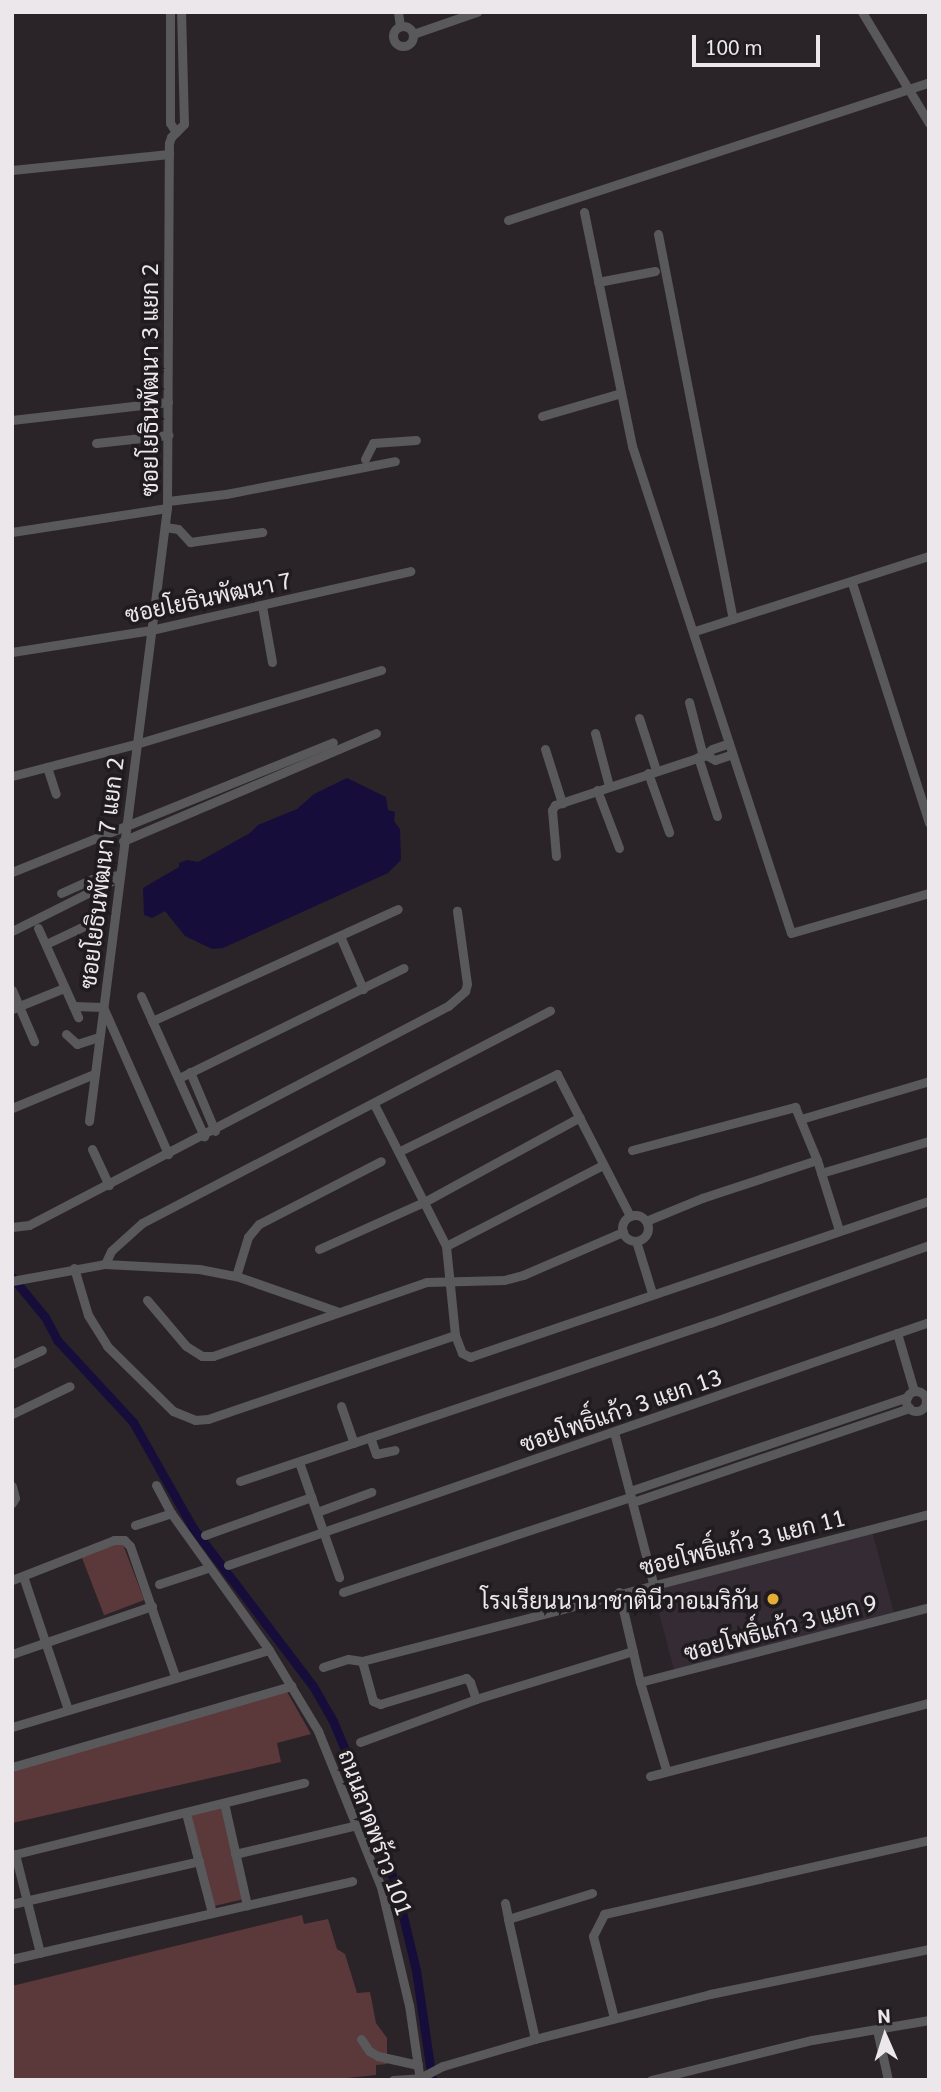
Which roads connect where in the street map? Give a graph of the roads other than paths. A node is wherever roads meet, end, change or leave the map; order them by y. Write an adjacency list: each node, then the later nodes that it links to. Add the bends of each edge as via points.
1 (170, 12): 11 (street, ซอยโยธินพัฒนา 3 แยก 2, via 170,123)
2 (181, 12): 11 (street, ซอยโยธินพัฒนา 3 แยก 2, via 184,124)
3 (398, 12): 6 (street)
4 (477, 12): 7 (street)
5 (862, 12): 9 (street)
6 (400, 26): 7 (street); 7 (street, via 392,36 399,46 408,45)
7 (413, 34)
8 (929, 82): 9 (street)
9 (911, 90): 10 (street); 15 (street)
10 (929, 123)
11 (176, 132): 12 (street, ซอยโยธินพัฒนา 3 แยก 2)
12 (169, 154): 13 (street); 20 (street, ซอยโยธินพัฒนา 3 แยก 2)
13 (12, 170)
14 (584, 212): 18 (street)
15 (508, 220)
16 (658, 234): 36 (street)
17 (655, 271): 18 (street)
18 (598, 282): 19 (street)
19 (621, 393): 21 (street); 38 (street, via 632,446)
20 (168, 402): 22 (street); 23 (street, ซอยโยธินพัฒนา 3 แยก 2)
21 (542, 416)
22 (12, 420)
23 (169, 435): 25 (street); 28 (street, ซอยโยธินพัฒนา 3 แยก 2)
24 (416, 440): 26 (street, via 373,443)
25 (96, 443)
26 (365, 459)
27 (395, 461): 28 (street)
28 (167, 505): 29 (street, ซอยโยธินพัฒนา 3 แยก 2); 30 (street)
29 (165, 527): 31 (street, via 178,529 190,542); 37 (street, ซอยโยธินพัฒนา 3 แยก 2)
30 (12, 532)
31 (262, 533)
32 (929, 556): 34 (street)
33 (410, 571): 35 (street, ซอยโยธินพัฒนา 7)
34 (852, 583): 36 (street); 60 (street)
35 (262, 606): 37 (street, ซอยโยธินพัฒนา 7); 40 (street)
36 (733, 618): 38 (street)
37 (151, 630): 39 (street, ซอยโยธินพัฒนา 7); 48 (street, ซอยโยธินพัฒนา 7 แยก 2)
38 (695, 631): 47 (street)
39 (12, 652)
40 (272, 662)
41 (381, 670): 48 (street)
42 (689, 702): 51 (street)
43 (639, 718): 53 (street)
44 (376, 733): 63 (street)
45 (595, 733): 55 (street)
46 (333, 742): 61 (street)
47 (729, 743): 50 (street); 51 (street)
48 (136, 744): 52 (street); 61 (street, ซอยโยธินพัฒนา 7 แยก 2)
49 (545, 748): 58 (street)
50 (733, 754): 51 (street, via 715,760); 69 (street, via 790,933)
51 (702, 756): 53 (street); 59 (street)
52 (47, 767): 54 (street); 57 (street)
53 (652, 772): 55 (street); 62 (street)
54 (12, 776)
55 (610, 786): 56 (street)
56 (597, 790): 58 (street); 64 (street)
57 (56, 794)
58 (562, 803): 65 (street, via 552,810)
59 (717, 816)
60 (929, 823)
61 (125, 828): 63 (street, ซอยโยธินพัฒนา 7 แยก 2); 66 (street)
62 (669, 832)
63 (123, 841): 67 (street, ซอยโยธินพัฒนา 7 แยก 2)
64 (619, 848)
65 (556, 856)
66 (12, 872)
67 (118, 876): 68 (street, via 95,878); 74 (street); 84 (street, ซอยโยธินพัฒนา 7 แยก 2)
68 (61, 893)
69 (929, 893)
70 (398, 909): 75 (street)
71 (457, 911): 100 (street, via 467,984 459,998)
72 (93, 922): 76 (street)
73 (38, 928): 76 (street)
74 (12, 931)
75 (340, 936): 79 (street); 87 (street)
76 (46, 944): 78 (street)
77 (404, 968): 79 (street)
78 (64, 988): 82 (street); 83 (street)
79 (363, 989): 91 (street)
80 (12, 990): 83 (street)
81 (141, 996): 87 (street)
82 (73, 1006): 84 (street); 86 (street)
83 (15, 1007): 90 (street)
84 (103, 1007): 89 (street, ซอยโยธินพัฒนา 7 แยก 2); 106 (street)
85 (550, 1011): 95 (street)
86 (78, 1017)
87 (152, 1021): 93 (street)
88 (66, 1034): 89 (street, via 77,1044)
89 (99, 1037): 92 (street, ซอยโยธินพัฒนา 7 แยก 2)
90 (34, 1041)
91 (190, 1072): 93 (street); 100 (street)
92 (93, 1074): 96 (street); 99 (street, ซอยโยธินพัฒนา 7 แยก 2)
93 (179, 1078): 101 (street)
94 (929, 1081): 98 (street)
95 (374, 1104): 105 (street); 123 (street, via 142,1223 111,1251)
96 (12, 1108)
97 (580, 1118): 105 (street, via 555,1074); 109 (street); 112 (street)
98 (801, 1119): 104 (street, via 797,1108 791,1108); 107 (street)
99 (89, 1121)
100 (215, 1131): 101 (street)
101 (204, 1136): 106 (street)
102 (929, 1141): 110 (street)
103 (92, 1149): 111 (street)
104 (632, 1150)
105 (400, 1151): 112 (street)
106 (168, 1154): 111 (street)
107 (817, 1160): 110 (street); 115 (street)
108 (382, 1161): 125 (street, via 258,1224 248,1237)
109 (603, 1165): 114 (street); 121 (street)
110 (821, 1172): 117 (street)
111 (108, 1185): 116 (street, via 29,1225)
112 (426, 1201): 121 (street); 122 (street)
113 (929, 1201): 117 (street)
114 (630, 1216): 115 (street); 118 (street, via 623,1223)
115 (646, 1221): 119 (street, via 645,1235)
116 (12, 1227)
117 (839, 1230): 128 (street)
118 (623, 1232): 119 (street); 126 (street, via 523,1275 504,1280)
119 (636, 1241): 128 (street)
120 (929, 1245): 144 (street)
121 (446, 1246): 126 (street)
122 (319, 1250)
123 (105, 1264): 124 (street); 125 (street, via 199,1269)
124 (74, 1268): 127 (street); 133 (street, via 88,1315 107,1346 173,1411 195,1420)
125 (236, 1276): 130 (street)
126 (451, 1279): 130 (street, via 427,1282); 133 (street)
127 (12, 1281)
128 (652, 1293): 133 (street, via 470,1357 462,1353)
129 (147, 1300): 130 (street, via 186,1346 202,1356 226,1352)
130 (339, 1312)
131 (929, 1322): 132 (street, ซอยโพธิ์แก้ว 3 แยก 13)
132 (897, 1333): 137 (street); 143 (street, ซอยโพธิ์แก้ว 3 แยก 13)
133 (455, 1335)
134 (42, 1350): 135 (street)
135 (12, 1364)
136 (70, 1386): 141 (street)
137 (911, 1394): 138 (street); 140 (street); 142 (street)
138 (927, 1396): 140 (street, via 921,1410)
139 (341, 1406): 146 (street)
140 (909, 1408): 145 (street)
141 (12, 1414)
142 (821, 1426): 145 (street); 149 (street)
143 (614, 1432): 157 (street); 164 (street, ซอยโพธิ์แก้ว 3 แยก 13)
144 (370, 1437): 146 (street); 147 (street, via 376,1454)
145 (825, 1437): 151 (street)
146 (354, 1443): 148 (street)
147 (396, 1450)
148 (299, 1462): 150 (street); 156 (street)
149 (683, 1473): 151 (street); 154 (street)
150 (240, 1481)
151 (687, 1483): 158 (street)
152 (156, 1485): 161 (street, ถนนลาดพร้าว 101)
153 (12, 1486): 159 (street)
154 (642, 1486): 157 (street); 158 (street)
155 (371, 1492): 160 (street)
156 (311, 1497): 160 (street); 165 (street)
157 (631, 1497): 158 (street); 171 (street); 173 (street)
158 (646, 1497)
159 (12, 1503)
160 (317, 1512): 164 (street)
161 (171, 1513): 163 (street); 167 (street, ถนนลาดพร้าว 101)
162 (929, 1514): 171 (street, ซอยโพธิ์แก้ว 3 แยก 11)
163 (135, 1525)
164 (324, 1532): 166 (street, ซอยโพธิ์แก้ว 3 แยก 13); 169 (street)
165 (205, 1535)
166 (228, 1565)
167 (208, 1568): 172 (street); 178 (street, ถนนลาดพร้าว 101)
168 (23, 1576): 170 (street); 175 (street, via 114,1539 124,1540); 177 (street)
169 (339, 1577)
170 (12, 1580)
171 (653, 1583): 174 (street, ซอยโพธิ์แก้ว 3 แยก 11)
172 (159, 1584)
173 (343, 1592)
174 (620, 1592): 179 (street); 181 (street, ซอยโพธิ์แก้ว 3 แยก 11)
175 (152, 1606): 177 (street); 183 (street)
176 (929, 1607): 184 (street, ซอยโพธิ์แก้ว 3 แยก 9)
177 (47, 1642): 180 (street); 188 (street)
178 (269, 1650): 183 (street); 185 (street, ถนนลาดพร้าว 101)
179 (633, 1651): 184 (street); 186 (street)
180 (12, 1654)
181 (362, 1661): 182 (street, ซอยโพธิ์แก้ว 3 แยก 11); 186 (street, via 377,1704 466,1678)
182 (323, 1667)
183 (175, 1676): 188 (street)
184 (640, 1682): 192 (street)
185 (291, 1686): 191 (street); 197 (street, ถนนลาดพร้าว 101, via 318,1731)
186 (475, 1699): 190 (street)
187 (929, 1703): 192 (street)
188 (68, 1710): 189 (street)
189 (12, 1727)
190 (360, 1742)
191 (12, 1767)
192 (666, 1770): 193 (street)
193 (650, 1776)
194 (304, 1783): 195 (street)
195 (223, 1804): 196 (street); 199 (street)
196 (186, 1813): 200 (street); 201 (street)
197 (357, 1825): 199 (street); 218 (street, ถนนลาดพร้าว 101, via 382,1886)
198 (929, 1840): 213 (street, via 604,1914 593,1936)
199 (235, 1854): 207 (street)
200 (14, 1855): 204 (street)
201 (199, 1861): 204 (street); 208 (street)
202 (352, 1881): 207 (street)
203 (592, 1893): 209 (street)
204 (27, 1900): 206 (street); 211 (street)
205 (505, 1903): 209 (street)
206 (12, 1904)
207 (247, 1905): 208 (street)
208 (212, 1913): 211 (street)
209 (508, 1919): 217 (street)
210 (929, 1949): 213 (street)
211 (40, 1953): 212 (street)
212 (12, 1959)
213 (614, 2018): 217 (street)
214 (929, 2020): 215 (street)
215 (877, 2030): 223 (street, via 735,2057); 224 (street)
216 (361, 2039): 218 (street, via 378,2056)
217 (534, 2039): 219 (street)
218 (418, 2065): 220 (street, ถนนลาดพร้าว 101)
219 (438, 2069): 220 (street); 222 (street)
220 (422, 2078): 221 (street)
221 (393, 2080)
222 (441, 2080)
223 (651, 2080)
224 (888, 2080)

